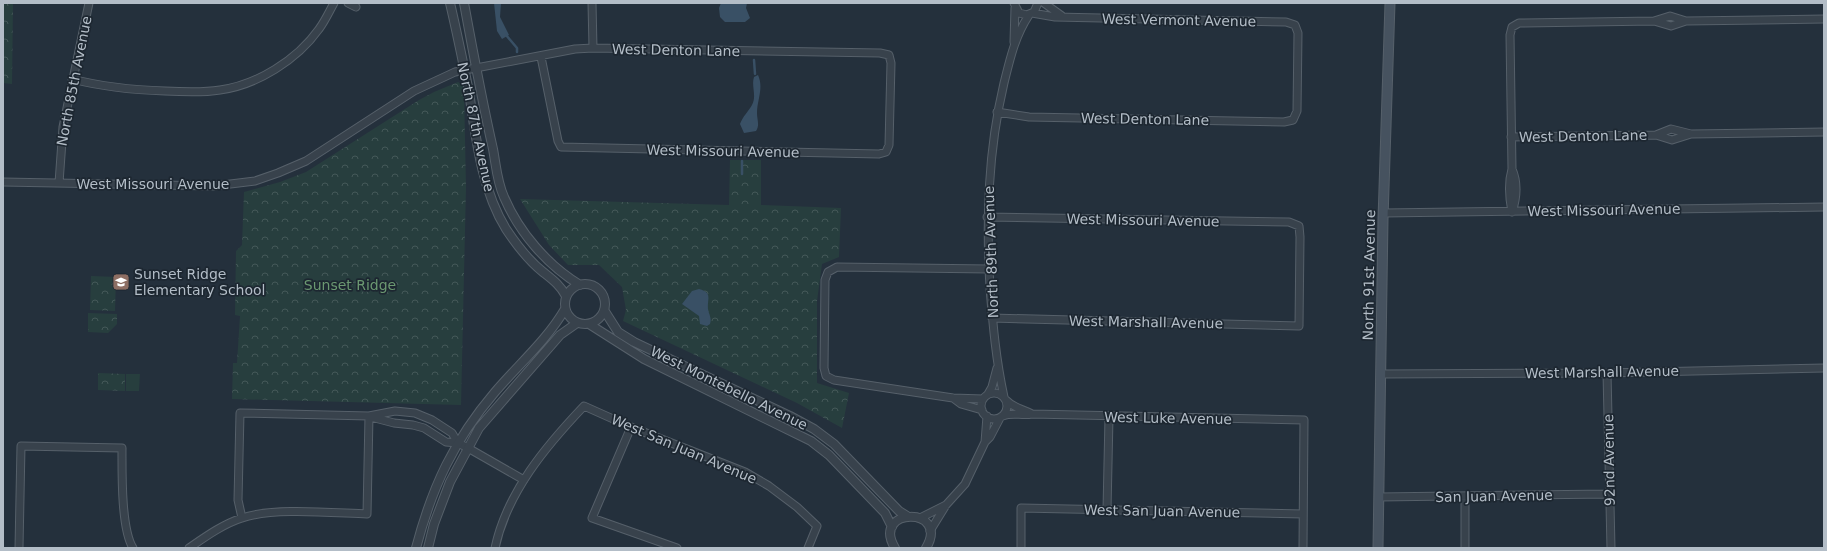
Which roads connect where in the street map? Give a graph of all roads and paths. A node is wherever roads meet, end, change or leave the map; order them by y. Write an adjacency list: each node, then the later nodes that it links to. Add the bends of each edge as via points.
1 (89, 3): 20 (street, North 85th Avenue)
2 (334, 3): 20 (street, via 319,29 292,57 261,77 244,84 220,90 154,91 105,87)
3 (348, 3): 11 (street)
4 (450, 3): 19 (street, North 87th Avenue)
5 (464, 3): 18 (street, North 87th Avenue)
6 (592, 3): 16 (street)
7 (1038, 3): 12 (street, North 89th Avenue, via 1037,9)
8 (1044, 3): 13 (street)
9 (1390, 3): 30 (main road, North 91st Avenue)
10 (1014, 5): 12 (street, West Vermont Avenue, via 1023,15); 15 (street, North 89th Avenue)
11 (356, 7)
12 (1031, 14): 13 (street, West Vermont Avenue); 15 (street, North 89th Avenue)
13 (1062, 16): 22 (street, West Vermont Avenue, via 1286,22 1295,25 1298,33 1297,96)
14 (1824, 19): 24 (street, via 1686,21 1670,16 1654,22 1519,23 1512,27 1510,35)
15 (1014, 42): 21 (street, North 89th Avenue)
16 (593, 48): 17 (street, West Denton Lane, via 575,49); 25 (street, West Denton Lane, via 889,55 891,63)
17 (541, 57): 18 (street, West Denton Lane); 25 (street, West Missouri Avenue, via 560,147 872,154)
18 (476, 68): 19 (street, West Denton Lane); 33 (street, North 87th Avenue, via 503,196 516,220 546,259)
19 (465, 70): 27 (street, West Missouri Avenue, via 440,78 414,91 313,157 266,178 214,186); 34 (street, North 87th Avenue, via 480,157 495,207 518,247 555,281)
20 (72, 79): 27 (street, North 85th Avenue, via 62,127)
21 (997, 112): 22 (street, West Denton Lane, via 1029,117 1284,122); 31 (street, North 89th Avenue, via 992,139)
22 (1293, 120)
23 (1824, 132): 24 (street, West Denton Lane, via 1690,134 1671,129 1656,136)
24 (1511, 137): 29 (street, via 1512,169 1516,178 1516,200)
25 (886, 152)
26 (3, 182): 27 (street, West Missouri Avenue)
27 (59, 183)
28 (1824, 207): 29 (street, West Missouri Avenue)
29 (1512, 212): 30 (street, West Missouri Avenue)
30 (1384, 213): 44 (main road, North 91st Avenue)
31 (987, 217): 32 (street, North 89th Avenue); 40 (street, West Missouri Avenue, via 1289,222 1299,226)
32 (989, 269): 37 (street, North 89th Avenue); 46 (street, via 837,267 828,272 825,287 826,376 834,380)
33 (580, 285): 34 (street, via 569,291); 36 (street, via 592,286 600,292)
34 (566, 296): 35 (street)
35 (565, 309): 38 (street, via 571,320); 57 (street, via 552,329 485,404)
36 (604, 310): 39 (street, via 598,319); 66 (street, West Montebello Avenue, via 618,332 634,342 814,429 834,444 892,505)
37 (992, 318): 40 (street, West Marshall Avenue); 41 (street, North 89th Avenue)
38 (577, 323): 39 (street); 58 (street, via 560,335 496,407 479,428)
39 (589, 324): 69 (street, West Montebello Avenue, via 644,358 811,441 829,455 885,513)
40 (1299, 326)
41 (997, 368): 45 (street, North 89th Avenue, via 992,388); 47 (street, North 89th Avenue)
42 (1824, 368): 43 (street, West Marshall Avenue)
43 (1608, 373): 44 (street, West Marshall Avenue); 60 (street, 92nd Avenue)
44 (1381, 374): 62 (main road, North 91st Avenue)
45 (986, 397): 46 (street); 47 (street, via 996,393); 49 (street)
46 (953, 398): 49 (street)
47 (1005, 399): 50 (street, West Luke Avenue, via 1011,405); 52 (street, via 1007,409)
48 (408, 412): 51 (street, via 395,411); 54 (street); 57 (street, via 432,420 452,433)
49 (984, 413): 52 (street, via 995,419); 56 (street)
50 (1032, 414): 52 (street, West Luke Avenue, via 1008,414); 53 (street, West Luke Avenue)
51 (368, 416): 54 (street); 67 (street, via 367,514 298,512); 67 (street, via 240,413 238,500)
52 (1001, 417): 56 (street)
53 (1108, 417): 64 (street); 65 (street, West Luke Avenue, via 1304,420)
54 (407, 424): 57 (street, via 424,428 446,442)
55 (631, 427): 59 (street, West San Juan Avenue, via 584,406 559,433); 79 (street, via 592,518); 80 (street, West San Juan Avenue, via 745,472 769,486 817,526)
56 (985, 442): 63 (street, via 965,484)
57 (458, 443): 58 (street); 76 (street, via 442,470)
58 (468, 448): 59 (street); 77 (street, via 444,494)
59 (524, 480): 78 (street)
60 (1609, 494): 61 (street, San Juan Avenue); 85 (street, 92nd Avenue)
61 (1465, 496): 62 (street, San Juan Avenue); 84 (street)
62 (1379, 497): 83 (main road, North 91st Avenue)
63 (946, 505): 68 (street); 70 (street)
64 (1107, 510): 65 (street, West San Juan Avenue); 81 (street, West San Juan Avenue, via 1020,508)
65 (1303, 514): 82 (street)
66 (907, 516): 68 (street); 69 (street)
67 (242, 518): 75 (street)
68 (920, 518): 70 (street, via 928,525)
69 (892, 527): 71 (street)
70 (930, 531): 72 (street)
71 (892, 546)
72 (928, 547)
73 (19, 548): 74 (street, via 21,446 122,448 125,519)
74 (134, 548)
75 (189, 548)
76 (416, 548)
77 (428, 548)
78 (495, 548)
79 (677, 548)
80 (808, 548)
81 (1021, 548)
82 (1303, 548)
83 (1378, 548)
84 (1465, 548)
85 (1610, 548)

